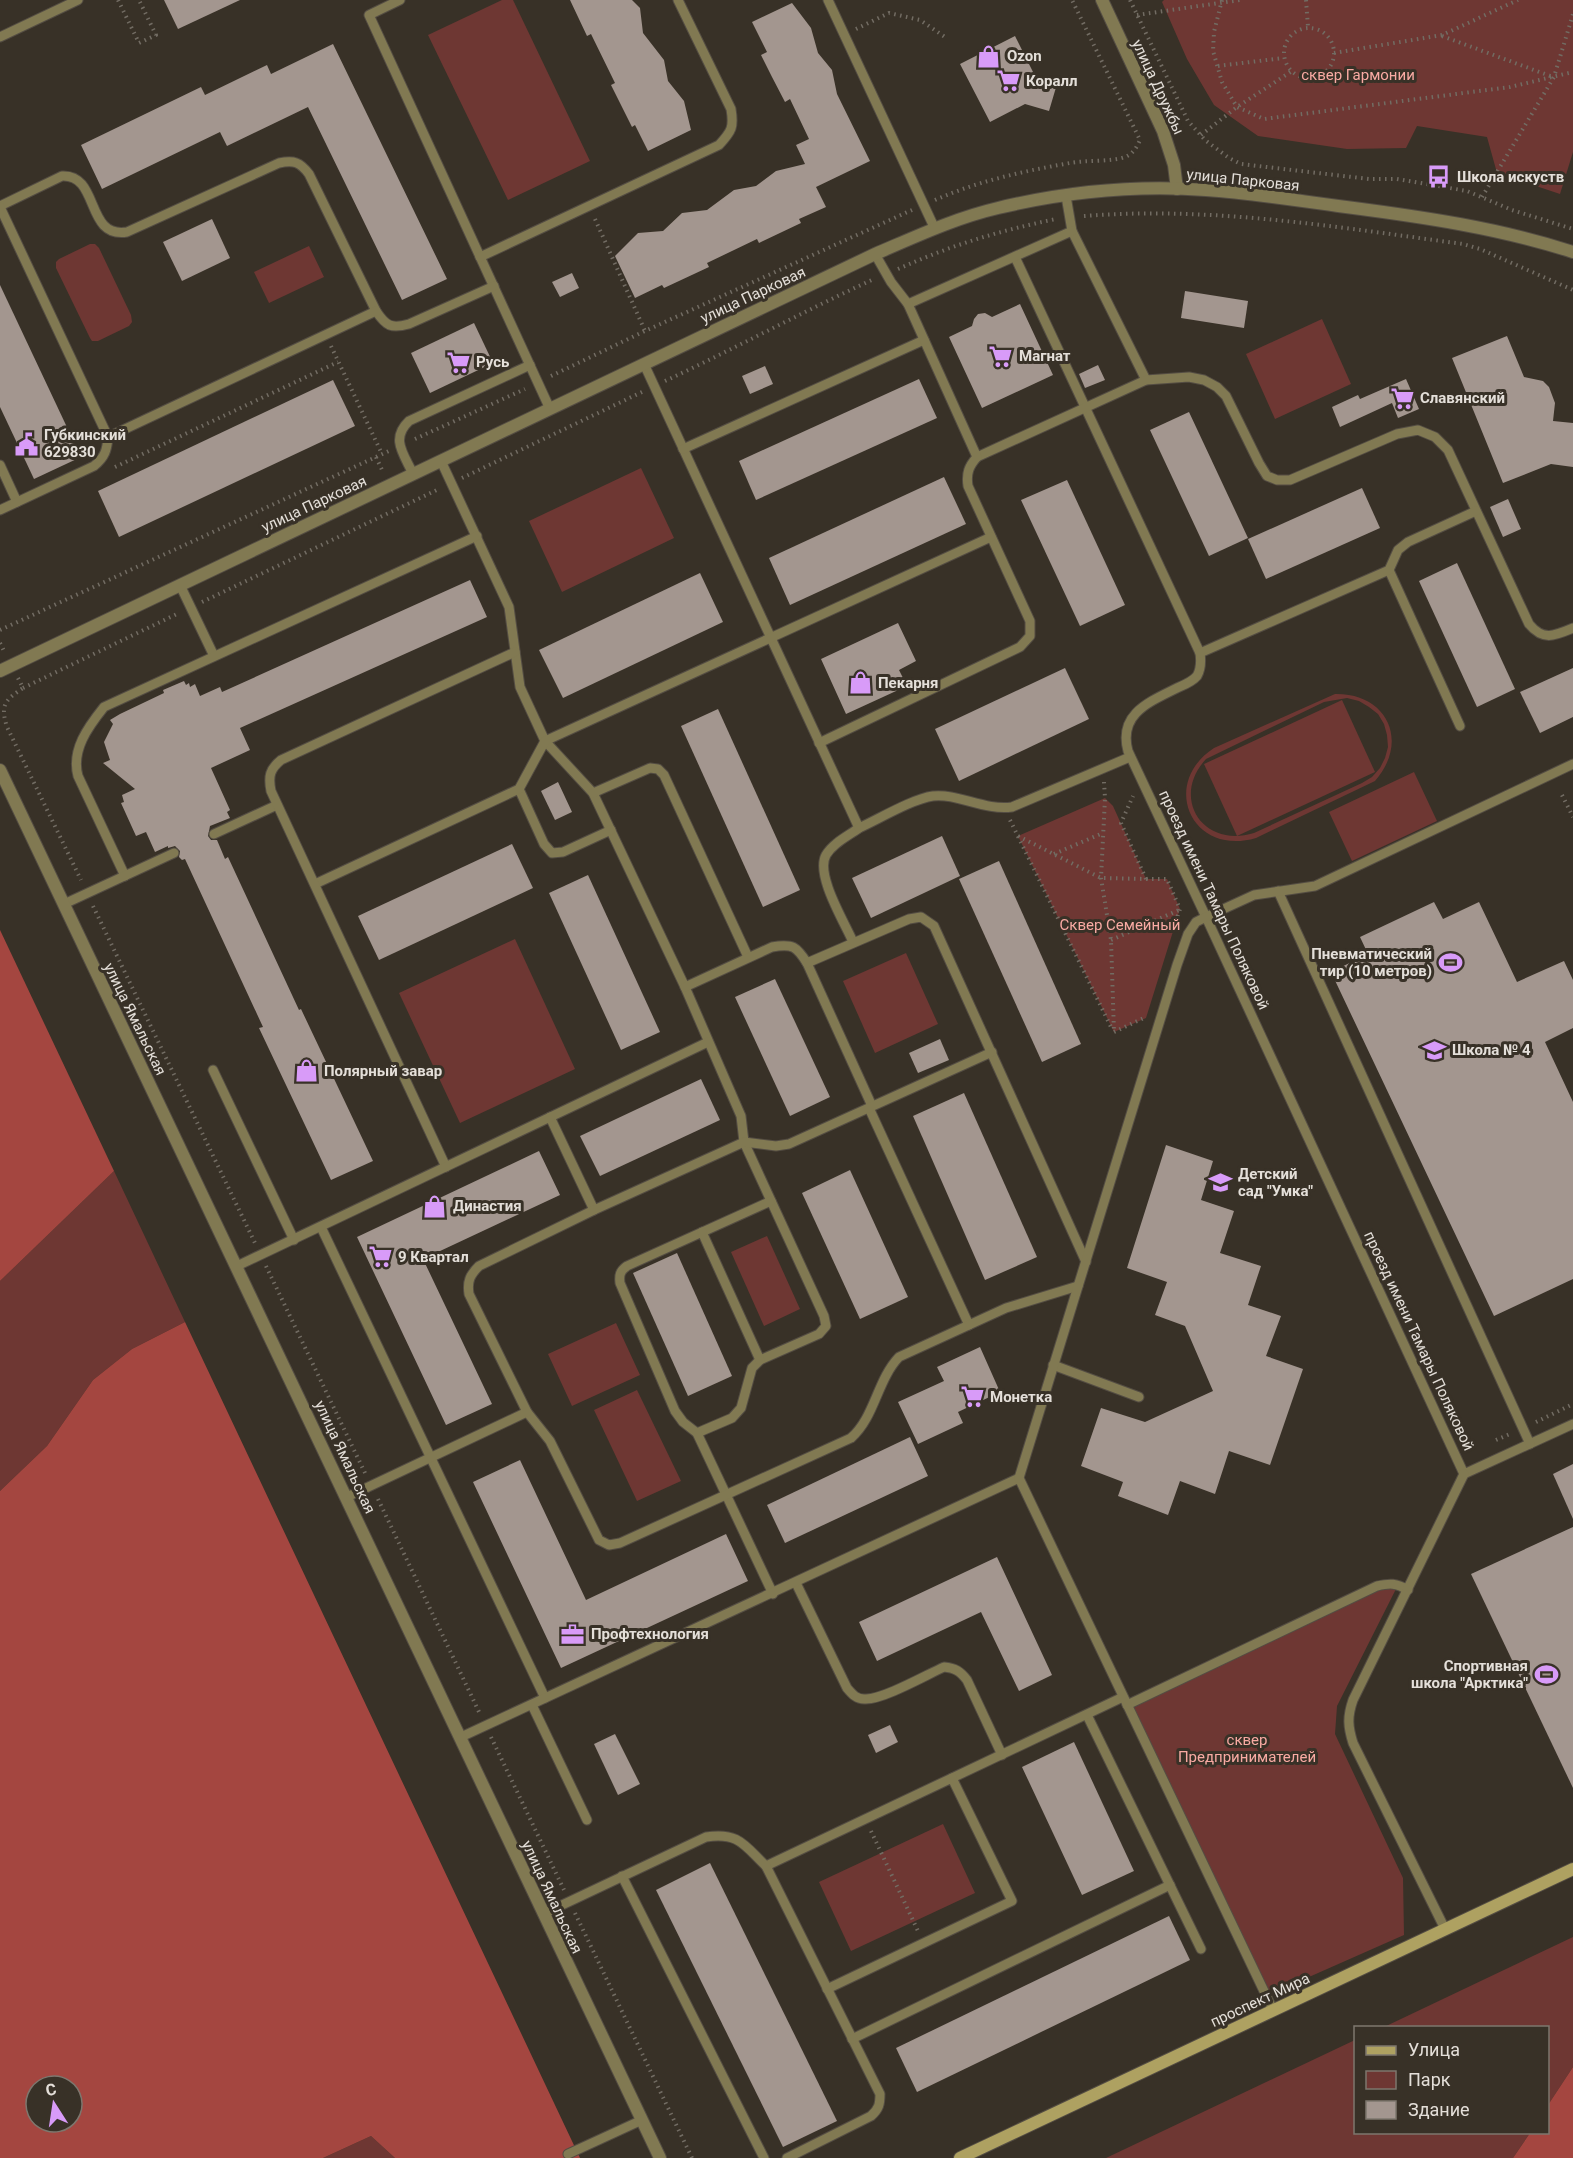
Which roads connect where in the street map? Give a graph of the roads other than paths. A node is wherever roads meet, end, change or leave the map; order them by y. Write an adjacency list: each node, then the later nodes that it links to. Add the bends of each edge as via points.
1 (78, 0): 6 (lane)
2 (400, 0): 14 (lane, via 369,15)
3 (678, 0): 14 (lane, via 731,109 734,123 729,134 719,145)
4 (828, 0): 10 (lane)
5 (1101, 0): 7 (street, улица Дружбы, via 1163,131)
6 (0, 37)
7 (1177, 189): 8 (street, улица Парковая); 12 (street, улица Парковая, via 1437,220 1509,233)
8 (1066, 196): 10 (street, улица Парковая, via 997,208); 11 (lane)
9 (0, 206): 18 (lane, via 62,176 71,176 84,187 101,222 116,234 279,163 302,164); 25 (lane)
10 (935, 229): 13 (street, улица Парковая)
11 (1072, 231): 15 (lane); 22 (lane)
12 (1573, 252)
13 (875, 254): 17 (lane); 20 (street, улица Парковая)
14 (480, 257): 16 (lane)
15 (1015, 257): 17 (lane); 23 (lane)
16 (494, 286): 18 (lane, via 396,327 384,323); 21 (lane)
17 (908, 304): 19 (lane)
18 (376, 311): 25 (lane)
19 (924, 340): 26 (lane); 27 (lane)
20 (644, 364): 24 (street, улица Парковая); 26 (lane)
21 (530, 365): 24 (lane); 30 (lane, via 408,421 398,437)
22 (1146, 380): 23 (lane); 33 (lane, via 1189,377 1217,387 1226,396 1259,464 1267,476 1276,480 1290,480 1397,434 1418,430 1435,437 1448,450)
23 (1086, 407): 27 (lane); 41 (lane)
24 (550, 409): 28 (street, улица Парковая)
25 (108, 437): 31 (lane, via 107,450 94,466)
26 (683, 449): 39 (lane)
27 (977, 457): 35 (lane, via 969,465 968,486)
28 (441, 461): 30 (street, улица Парковая); 34 (lane)
29 (0, 465): 31 (lane)
30 (413, 474): 37 (street, улица Парковая)
31 (17, 502): 32 (lane)
32 (0, 510)
33 (1476, 511): 36 (lane, via 1408,542 1398,550); 38 (lane, via 1536,633 1545,636)
34 (477, 537): 40 (lane, via 509,607); 42 (lane)
35 (991, 537): 39 (lane); 46 (lane, via 1030,621 1030,636 1020,648)
36 (1389, 570): 41 (lane); 44 (lane)
37 (180, 585): 42 (lane); 43 (street, улица Парковая)
38 (1573, 628)
39 (770, 637): 45 (lane); 46 (lane)
40 (515, 652): 45 (lane, via 520,687); 52 (lane, via 281,760 272,768 269,778)
41 (1200, 653): 47 (lane, проезд имени Тамары Поляковой, via 1198,674 1190,682 1134,714 1125,740)
42 (214, 656): 57 (lane, via 104,707 77,749 78,776)
43 (6, 668)
44 (1460, 726)
45 (545, 741): 50 (lane); 51 (lane)
46 (819, 743): 53 (lane)
47 (1130, 757): 53 (lane, via 1028,802 1005,808 934,796); 61 (lane, проезд имени Тамары Поляковой)
48 (1573, 764): 59 (lane, via 1315,886)
49 (0, 770): 60 (street, улица Ямальская)
50 (519, 789): 54 (lane, via 552,853 563,852); 58 (lane)
51 (593, 793): 54 (lane); 63 (lane, via 650,768 664,775)
52 (277, 805): 55 (lane); 58 (lane)
53 (859, 828): 62 (lane, via 835,845 823,866 824,878)
54 (611, 830): 65 (lane)
55 (214, 834)
56 (174, 853): 57 (lane)
57 (124, 876): 60 (lane)
58 (315, 884): 72 (lane)
59 (1278, 891): 61 (lane, via 1254,895); 88 (lane)
60 (64, 904): 79 (street, улица Ямальская)
61 (1206, 917): 78 (lane, via 1196,922 1188,934); 90 (lane, проезд имени Тамары Поляковой)
62 (854, 942): 64 (lane); 67 (lane, via 909,919 921,917 934,926)
63 (748, 957): 64 (lane, via 785,945 798,949); 65 (lane)
64 (807, 963): 69 (lane)
65 (685, 987): 66 (lane)
66 (708, 1042): 70 (lane); 71 (lane, via 741,1116)
67 (992, 1052): 69 (lane); 78 (lane)
68 (213, 1070): 77 (lane)
69 (870, 1107): 71 (lane, via 789,1144); 81 (lane)
70 (550, 1118): 72 (lane); 74 (lane)
71 (744, 1142): 73 (lane); 74 (lane)
72 (446, 1167): 75 (lane)
73 (771, 1201): 76 (lane); 82 (lane, via 826,1326 819,1334)
74 (594, 1210): 85 (lane, via 479,1266 471,1274 469,1294)
75 (321, 1227): 77 (lane); 89 (lane)
76 (702, 1232): 82 (lane); 87 (lane, via 627,1266 619,1277 675,1411)
77 (294, 1239): 79 (lane)
78 (1086, 1262): 80 (lane)
79 (237, 1266): 93 (street, улица Ямальская)
80 (1078, 1286): 81 (lane, via 1006,1308); 83 (lane)
81 (969, 1325): 92 (lane, via 899,1358 890,1367 861,1429 851,1438)
82 (760, 1360): 87 (lane, via 752,1368 741,1408 732,1418)
83 (1053, 1365): 84 (lane); 91 (lane)
84 (1139, 1398)
85 (527, 1412): 89 (lane); 92 (lane, via 550,1441 594,1531 609,1545)
86 (1573, 1424): 88 (lane, проезд имени Тамары Поляковой)
87 (697, 1433): 92 (lane)
88 (1530, 1444): 90 (lane, проезд имени Тамары Поляковой)
89 (431, 1458): 93 (lane); 97 (lane)
90 (1464, 1474): 95 (lane)
91 (1018, 1478): 94 (lane); 98 (lane)
92 (726, 1495): 96 (lane)
93 (347, 1497): 101 (street, улица Ямальская)
94 (796, 1583): 96 (lane); 102 (lane, via 853,1695 864,1700 878,1697 944,1667 952,1667 967,1680)
95 (1408, 1590): 98 (lane, via 1398,1584 1377,1586); 110 (lane, via 1353,1700 1347,1725)
96 (773, 1594): 97 (lane)
97 (545, 1698): 99 (lane)
98 (1125, 1701): 100 (lane); 113 (lane)
99 (532, 1705): 101 (lane); 104 (lane)
100 (1087, 1714): 102 (lane); 108 (lane)
101 (461, 1737): 109 (street, улица Ямальская)
102 (1002, 1755): 103 (lane)
103 (952, 1778): 105 (lane); 112 (lane, via 1012,1901)
104 (587, 1820)
105 (766, 1866): 107 (lane, via 739,1840 723,1835 706,1837); 112 (lane)
106 (1573, 1869): 110 (main road, проспект Мира)
107 (622, 1876): 109 (lane); 118 (lane)
108 (1170, 1885): 111 (lane); 114 (lane)
109 (543, 1914): 115 (street, улица Ямальская)
110 (1445, 1929): 113 (main road, проспект Мира)
111 (1201, 1948)
112 (827, 1989): 114 (lane)
113 (1273, 2010): 120 (main road, проспект Мира)
114 (852, 2039): 119 (lane, via 880,2094 877,2110)
115 (642, 2120): 116 (lane); 117 (street, улица Ямальская)
116 (568, 2154)
117 (660, 2158)
118 (764, 2158)
119 (787, 2158)
120 (960, 2158)

